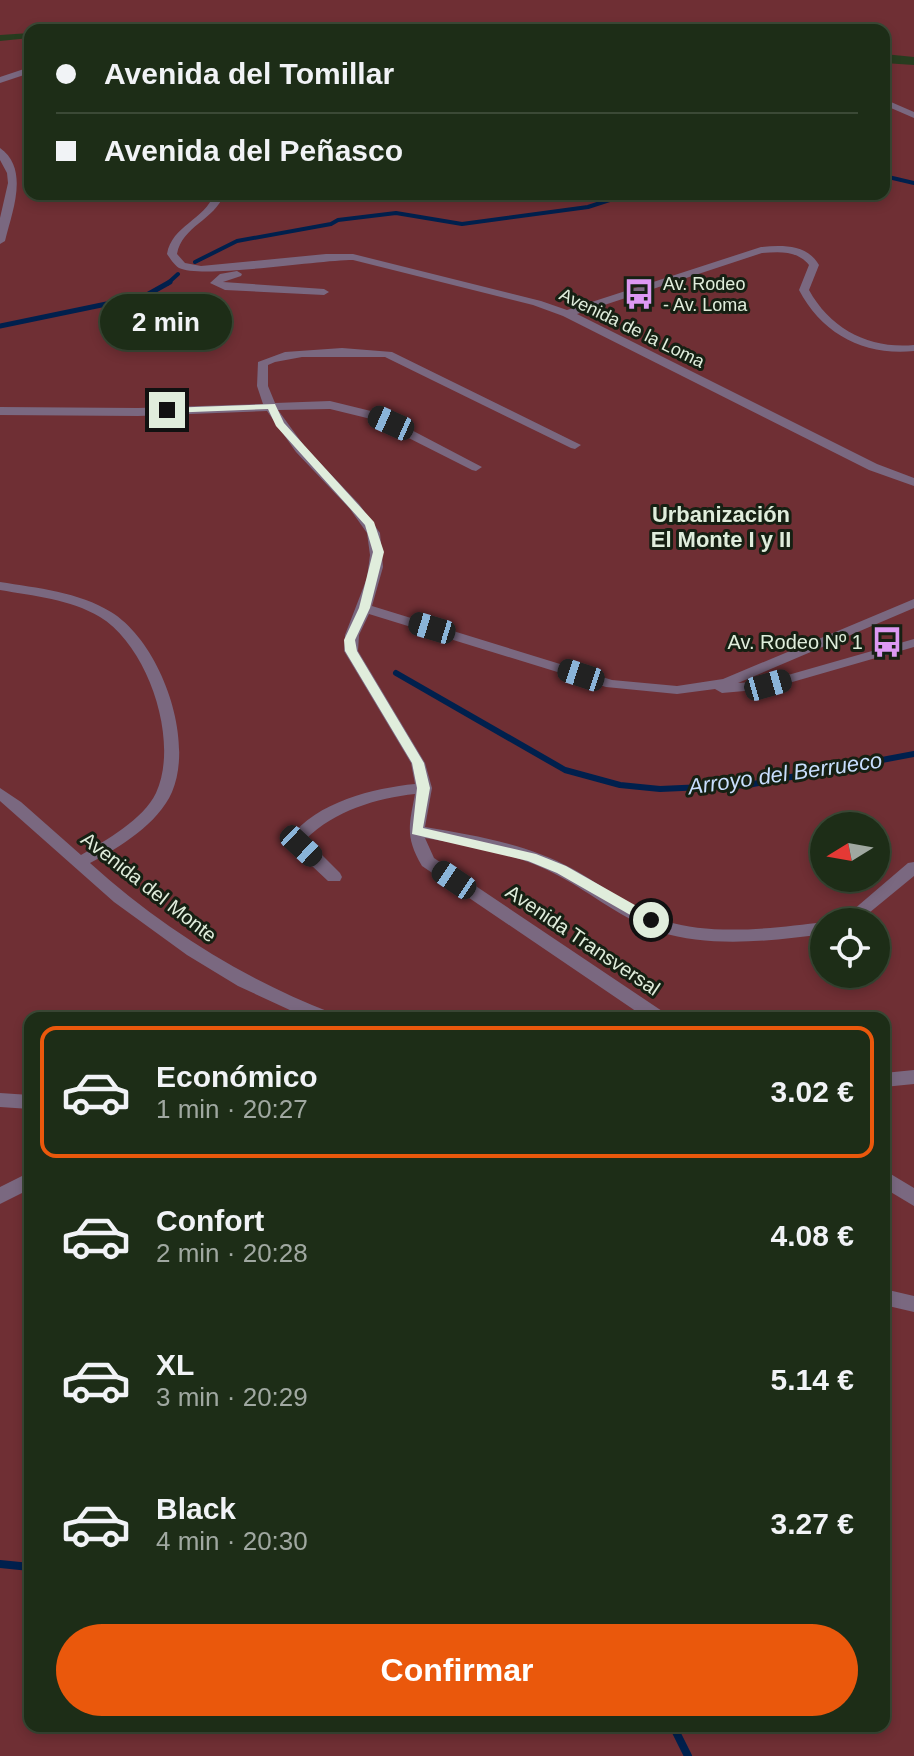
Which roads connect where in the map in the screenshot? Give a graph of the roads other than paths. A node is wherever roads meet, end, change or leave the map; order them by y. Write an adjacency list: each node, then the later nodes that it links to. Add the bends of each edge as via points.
1 (24, 72): 2 (street)
2 (0, 80)
3 (890, 105): 4 (street)
4 (914, 115)
5 (0, 151): 7 (street, via 13,183)
6 (217, 200): 8 (street, Avenida de la Loma, via 174,242 176,261 201,269)
7 (0, 241)
8 (270, 262): 9 (street, Avenida de la Loma, via 264,270 224,276 215,283); 10 (street, Avenida de la Loma, via 353,257)
9 (324, 292)
10 (567, 314): 11 (street, via 752,252 786,248 810,258 814,265 804,290 810,304 841,333 890,350); 16 (street, Avenida de la Loma, via 873,467)
11 (914, 348)
12 (271, 406): 13 (street); 14 (street, via 261,374 269,358 368,351 388,354); 15 (street, via 330,405 375,416); 19 (street, via 279,424 370,525 379,552)
13 (0, 411)
14 (575, 445)
15 (476, 467)
16 (914, 482)
17 (0, 586): 27 (street, via 91,607 116,621 135,641 168,717 169,772 163,793 116,840)
18 (914, 603): 21 (street)
19 (364, 608): 23 (street, via 611,684); 24 (street, via 349,640 351,651 418,763)
20 (914, 643): 22 (street)
21 (755, 671): 22 (street, via 775,680); 23 (street)
22 (790, 679): 23 (street, via 732,690)
23 (703, 689)
24 (424, 788): 26 (street); 29 (street, via 401,789 345,807 306,828 298,838 301,846)
25 (0, 793): 27 (street, Avenida del Monte)
26 (416, 831): 31 (street, via 531,857 666,927 722,932); 33 (street, Avenida Transversal, via 428,862)
27 (80, 862): 32 (street, Avenida del Monte, via 188,949 245,983)
28 (914, 867): 30 (street)
29 (334, 877)
30 (864, 908)
31 (810, 929)
32 (312, 1012)
33 (650, 1012)
34 (914, 1077): 35 (street)
35 (890, 1079)
36 (0, 1100): 37 (street)
37 (24, 1102)
38 (890, 1182): 41 (street)
39 (24, 1183): 40 (street)
40 (0, 1196)
41 (914, 1198)
42 (890, 1298): 43 (street)
43 (914, 1304)

